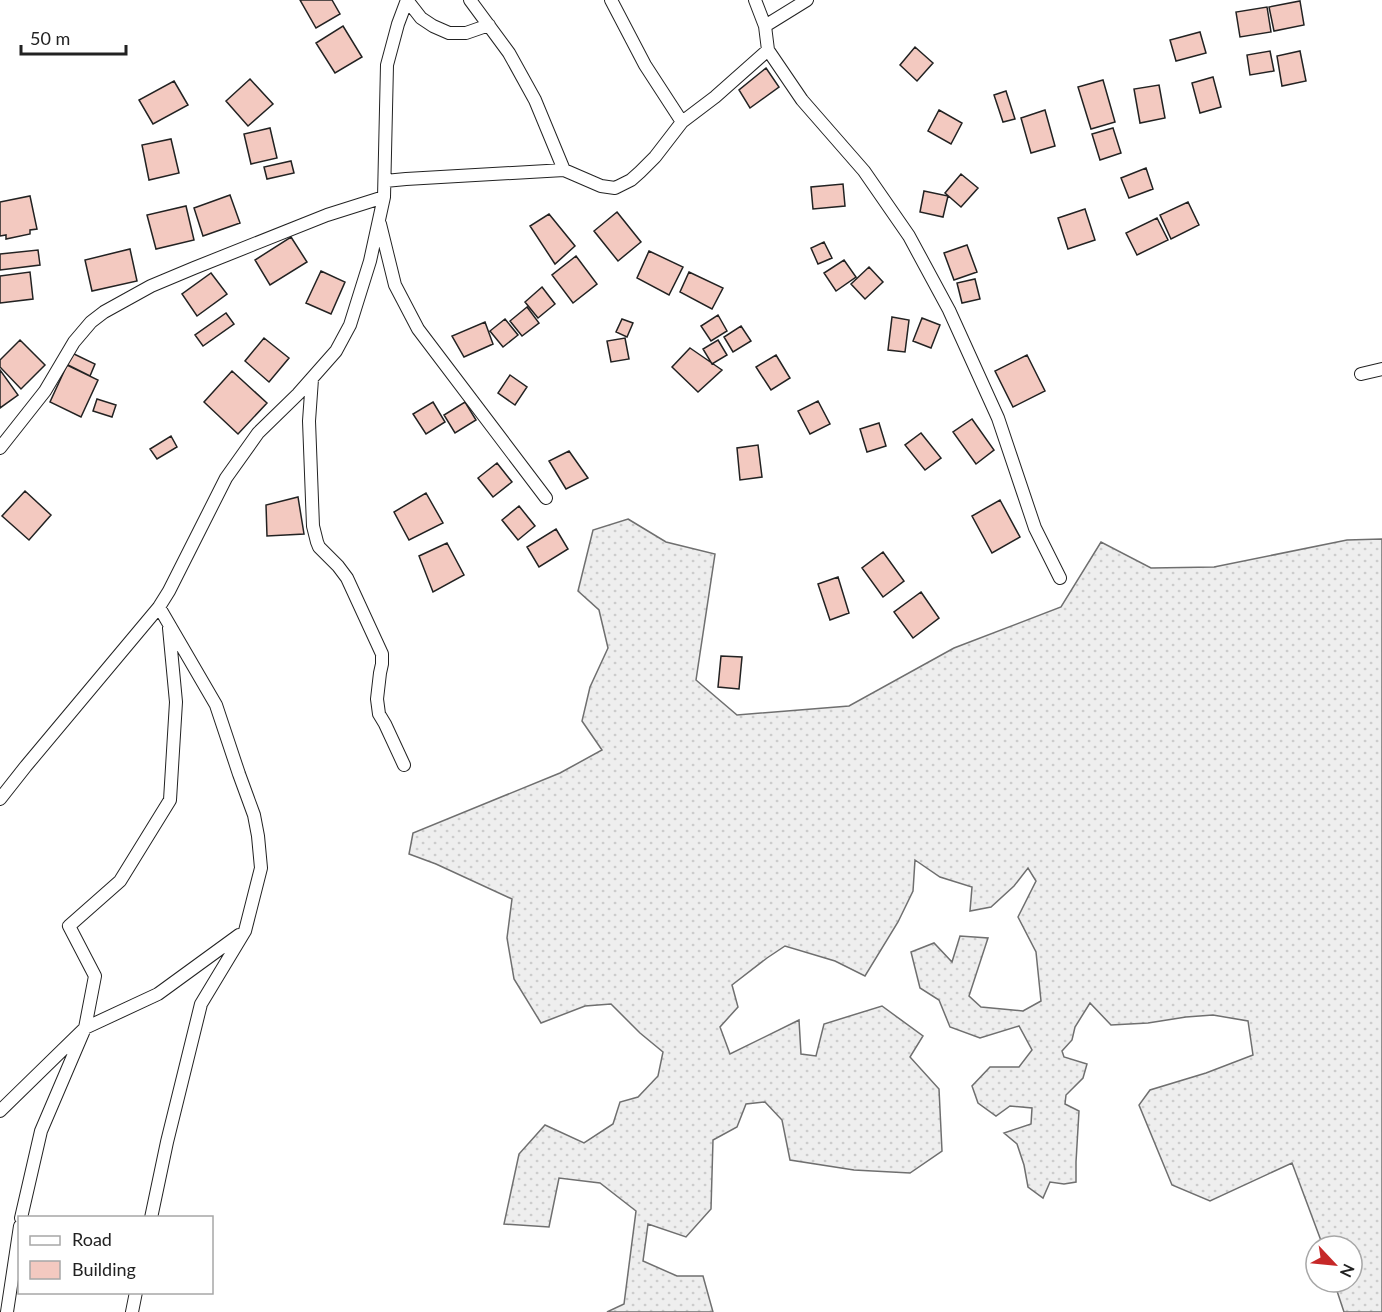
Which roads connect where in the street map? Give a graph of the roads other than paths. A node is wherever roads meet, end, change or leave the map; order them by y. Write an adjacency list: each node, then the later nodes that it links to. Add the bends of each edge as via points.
1 (407, 0): 6 (street, via 421,18 449,33 466,33); 11 (street, via 387,65)
2 (470, 0): 6 (street)
3 (611, 0): 9 (street, via 645,65)
4 (754, 0): 7 (street)
5 (807, 0): 7 (street)
6 (489, 25): 10 (street, via 510,53 535,100)
7 (765, 26): 8 (street)
8 (768, 50): 9 (street); 19 (street, via 802,100 864,171 909,236 949,310 998,418 1035,528)
9 (682, 122): 10 (street, via 640,172 615,188)
10 (564, 170): 11 (street)
11 (385, 181): 12 (street)
12 (384, 197): 13 (street); 17 (street, via 327,215 194,268 104,312 74,342 45,391)
13 (379, 223): 16 (street, via 350,325 336,351); 18 (street, via 395,285 418,329)
14 (1382, 369): 15 (street)
15 (1361, 374)
16 (312, 379): 20 (street, via 258,433 226,478); 22 (street, via 309,421 316,542 347,578 382,654 379,714)
17 (0, 448)
18 (546, 498)
19 (1060, 578)
20 (159, 607): 21 (street); 23 (street)
21 (169, 623): 24 (street, via 216,705 254,815 261,868); 25 (street, via 176,702 170,800 120,880 69,926 94,976)
22 (404, 765)
23 (0, 799)
24 (245, 931): 25 (street, via 158,994); 28 (street, via 201,1004)
25 (85, 1028): 26 (street); 27 (street, via 41,1131)
26 (0, 1111)
27 (21, 1216)
28 (151, 1216)
29 (18, 1239): 31 (street)
30 (136, 1294): 32 (street)
31 (7, 1312)
32 (132, 1312)

